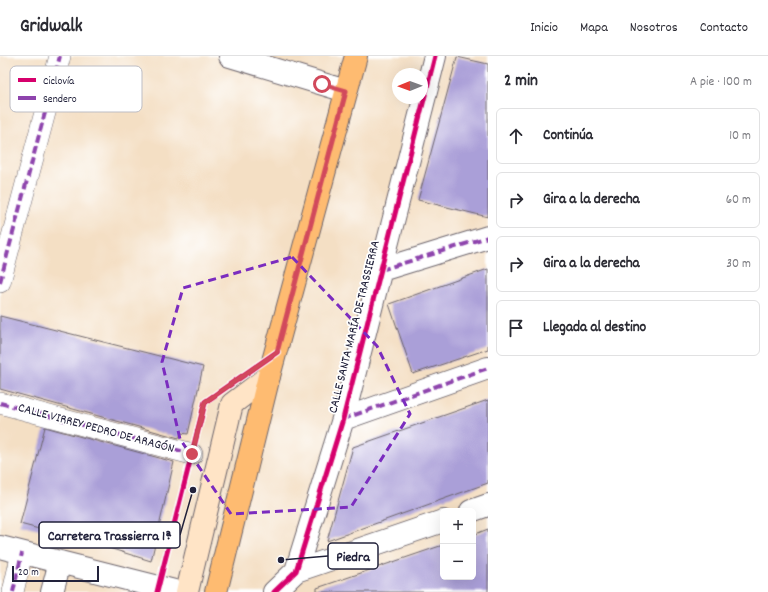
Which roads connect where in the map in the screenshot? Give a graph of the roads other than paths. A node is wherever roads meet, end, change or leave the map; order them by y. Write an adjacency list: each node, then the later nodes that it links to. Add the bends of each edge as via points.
1 (60, 56): 5 (street)
2 (230, 56): 6 (street)
3 (356, 56): 6 (main road)
4 (435, 56): 9 (street, CALLE SANTA MARÍA DE TRASSIERRA)
5 (57, 66)
6 (346, 91): 12 (main road)
7 (45, 112): 10 (street)
8 (488, 237): 9 (street)
9 (381, 270): 14 (street, CALLE SANTA MARÍA DE TRASSIERRA)
10 (0, 282)
11 (488, 368): 14 (street)
12 (269, 376): 26 (main road, via 232,404); 27 (main road)
13 (0, 403): 15 (street, CALLE VIRREY PEDRO DE ARAGÓN)
14 (343, 419): 22 (street, CALLE SANTA MARÍA DE TRASSIERRA)
15 (192, 454)
16 (488, 505): 17 (street)
17 (476, 509)
18 (440, 521): 22 (street)
19 (0, 547): 20 (street)
20 (22, 553): 21 (street); 23 (street)
21 (60, 562): 24 (street); 25 (street)
22 (296, 572): 28 (street)
23 (13, 592)
24 (52, 592)
25 (178, 592)
26 (187, 592)
27 (216, 592)
28 (274, 592)

